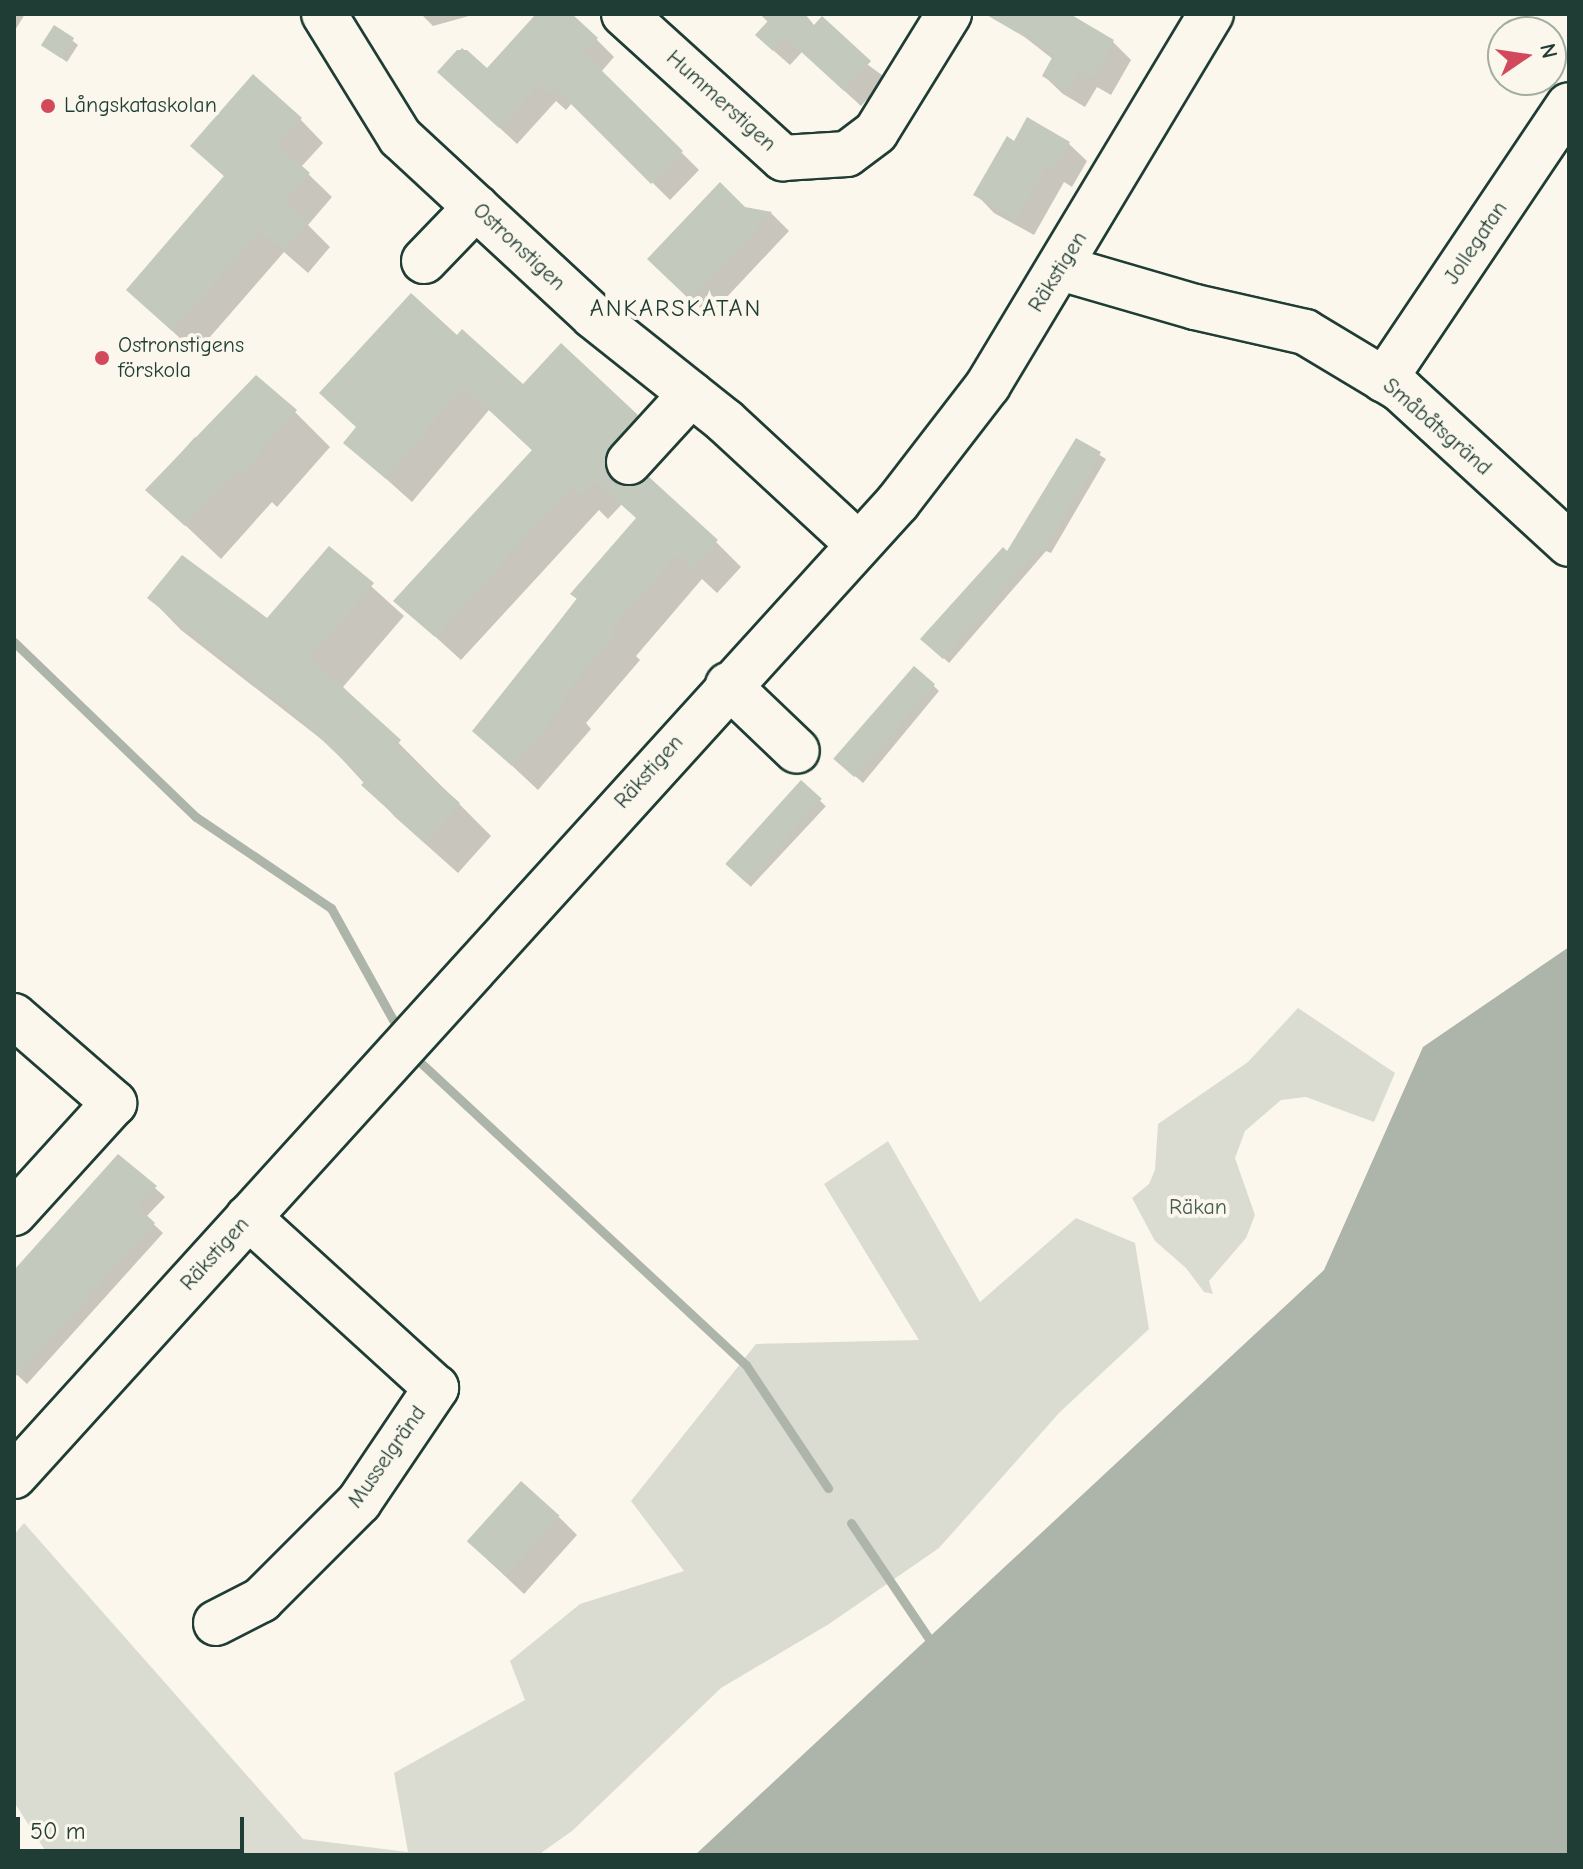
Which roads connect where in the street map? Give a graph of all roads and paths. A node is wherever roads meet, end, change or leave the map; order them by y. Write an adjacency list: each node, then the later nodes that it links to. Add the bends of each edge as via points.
1 (324, 14): 6 (street, Ostronstigen, via 400,137)
2 (624, 14): 3 (street, Hummerstigen, via 783,158 847,154 876,132)
3 (949, 14)
4 (1211, 14): 8 (street, Räkstigen)
5 (1569, 105): 9 (street, Jollegatan)
6 (476, 207): 7 (street); 10 (street, Ostronstigen, via 593,316)
7 (424, 261)
8 (1061, 268): 9 (street, Småbåtsgränd, via 1305,332); 12 (street, Räkstigen, via 988,385)
9 (1384, 380): 13 (street, Småbåtsgränd)
10 (691, 394): 11 (street); 12 (street, Ostronstigen)
11 (629, 462)
12 (858, 544): 14 (street, Räkstigen)
13 (1569, 544)
14 (728, 685): 15 (street); 18 (street, Räkstigen)
15 (797, 751)
16 (14, 1016): 17 (street, via 114,1103)
17 (14, 1213)
18 (248, 1217): 19 (street, Räkstigen); 20 (street, Musselgränd, via 436,1388 359,1502 261,1600)
19 (14, 1476)
20 (216, 1623)

